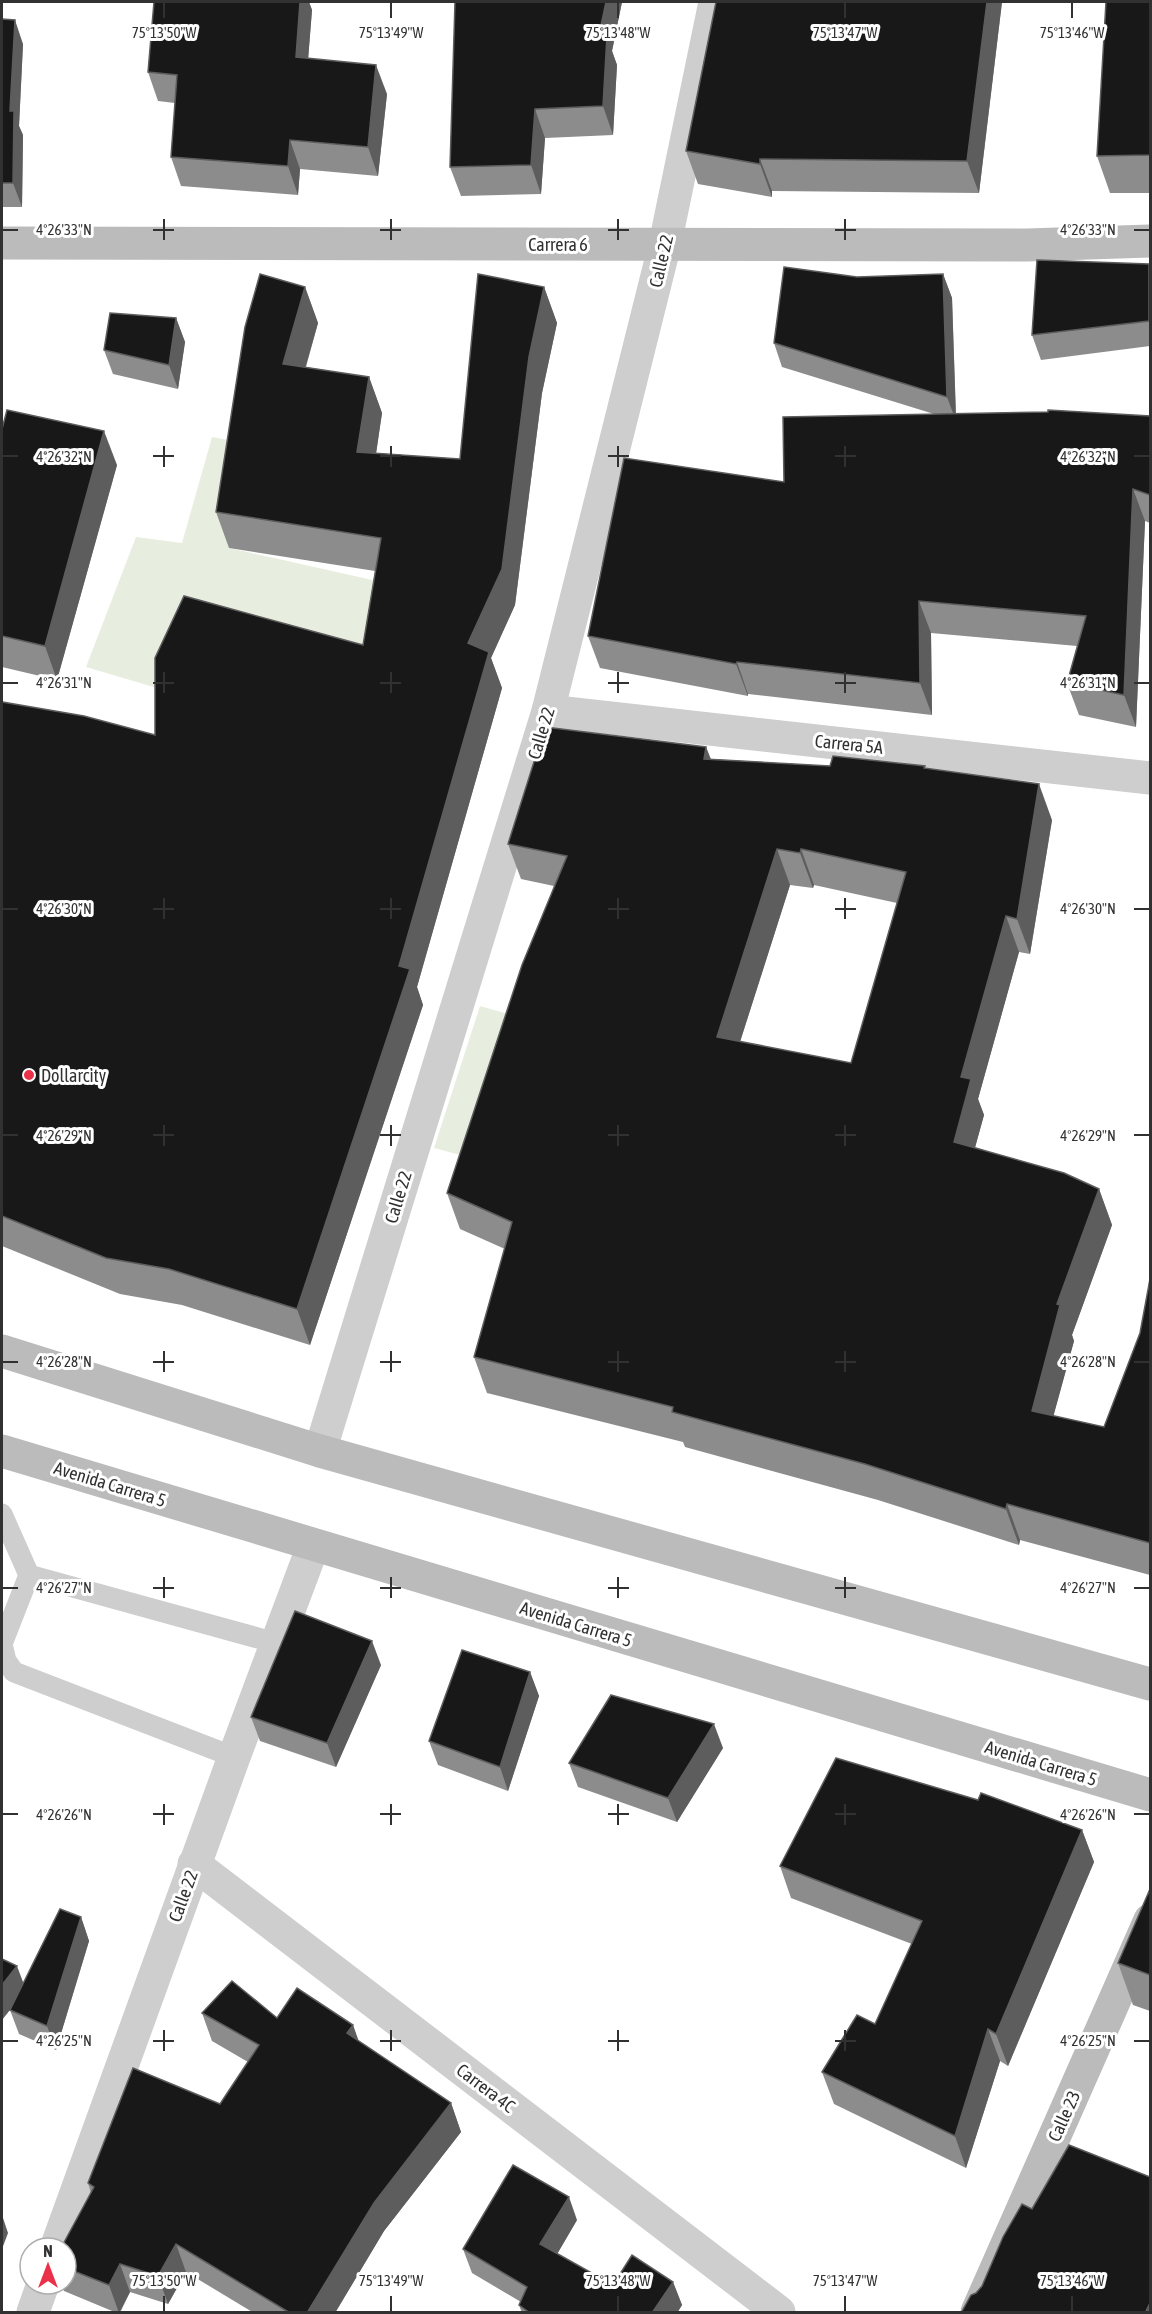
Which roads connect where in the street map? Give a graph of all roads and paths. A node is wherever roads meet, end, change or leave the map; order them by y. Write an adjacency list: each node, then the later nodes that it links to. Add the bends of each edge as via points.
1 (715, 2): 4 (street, Calle 22)
2 (1150, 241): 4 (main road, Carrera 6, via 1027,245)
3 (2, 243): 4 (main road, Carrera 6)
4 (665, 244): 5 (street, Calle 22)
5 (549, 711): 6 (street, Carrera 5A); 8 (street, Calle 22)
6 (1150, 778)
7 (2, 1351): 8 (main road)
8 (320, 1450): 14 (main road)
9 (2, 1451): 11 (main road, Avenida Carrera 5)
10 (2, 1514): 12 (lane)
11 (313, 1546): 13 (street, Calle 22); 16 (main road, Avenida Carrera 5)
12 (29, 1575): 13 (lane); 15 (lane, via 2,1644 6,1661 14,1672)
13 (276, 1643): 15 (street, Calle 22)
14 (1150, 1684)
15 (234, 1757): 17 (street, Calle 22)
16 (1150, 1795)
17 (194, 1864): 19 (street, Calle 22); 22 (street, Carrera 4C)
18 (1150, 1920): 23 (main road, Calle 23)
19 (60, 2236)
20 (39, 2296): 21 (street)
21 (33, 2313)
22 (779, 2313)
23 (976, 2313)

